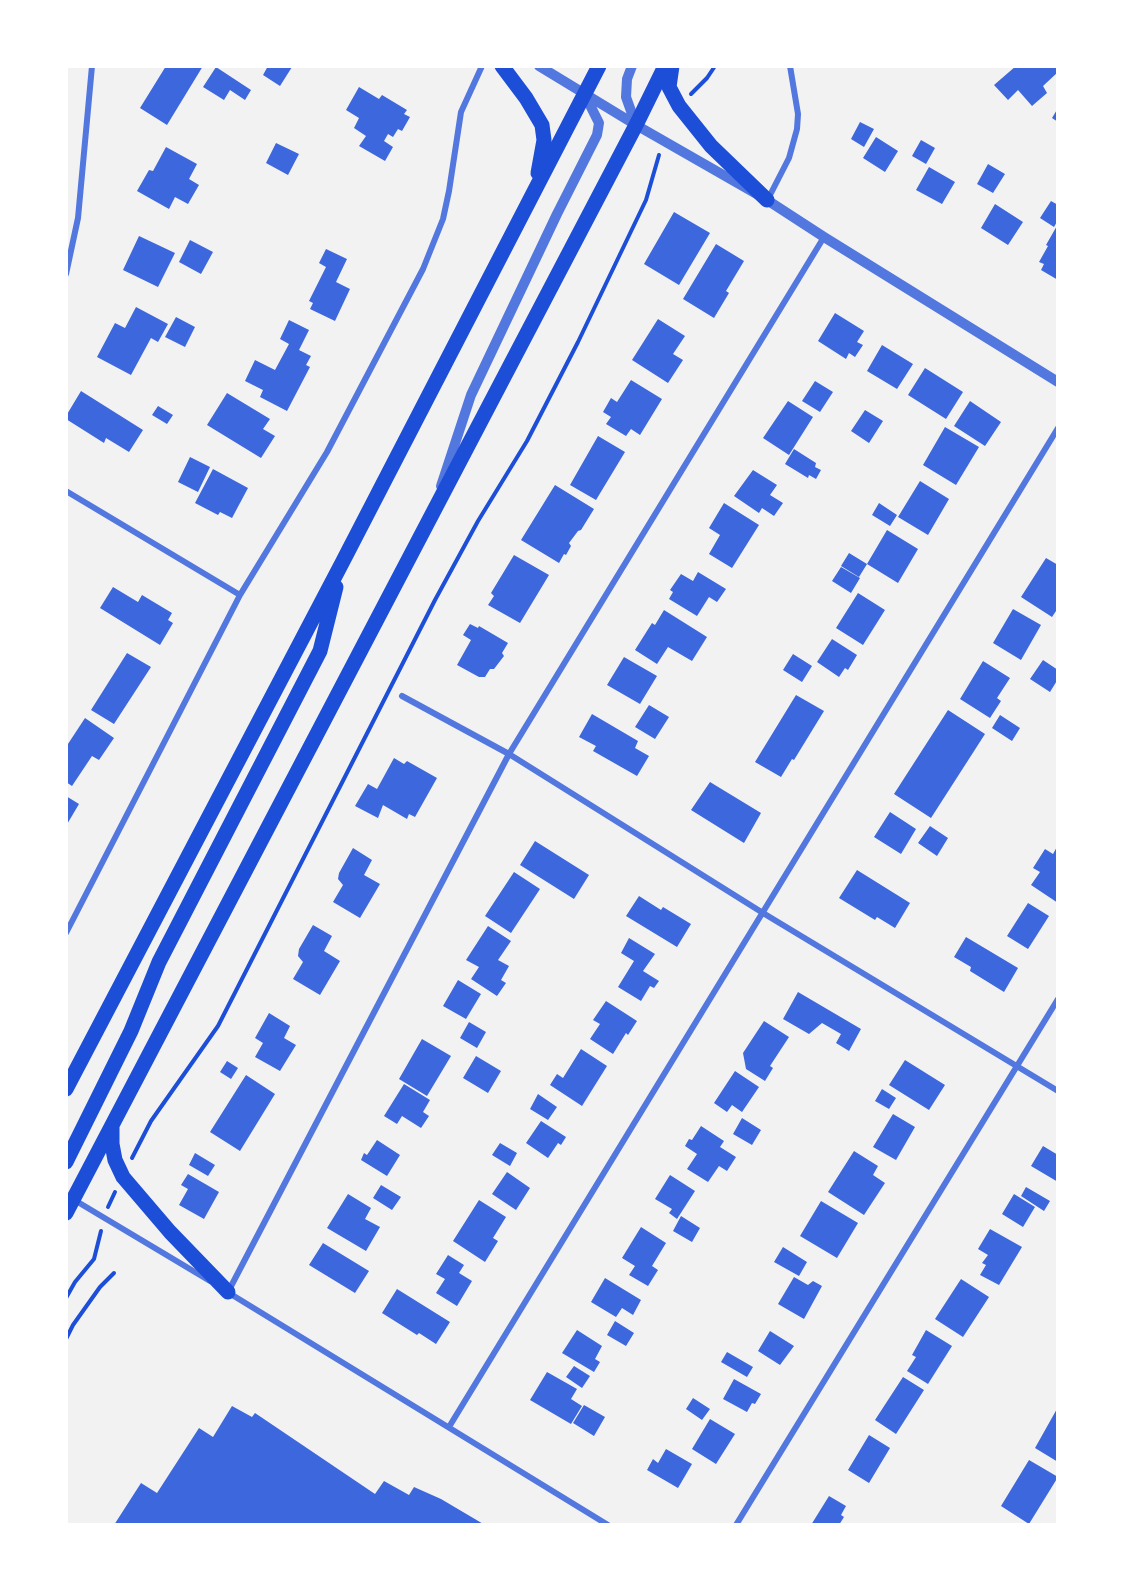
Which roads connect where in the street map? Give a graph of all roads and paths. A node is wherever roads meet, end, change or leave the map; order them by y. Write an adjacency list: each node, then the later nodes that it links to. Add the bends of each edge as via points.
1 (92, 66): 18 (street, via 78,218)
2 (482, 66): 24 (street, via 461,112 445,210 434,245 327,452)
3 (502, 66): 15 (main road, via 542,125 542,157)
4 (539, 66): 11 (street)
5 (599, 66): 11 (main road)
6 (633, 66): 13 (street, via 626,97)
7 (665, 66): 13 (main road)
8 (672, 66): 12 (main road, via 669,87)
9 (715, 66): 12 (path)
10 (790, 66): 16 (street, via 797,129 789,158)
11 (585, 94): 13 (street); 15 (main road); 22 (street, via 599,123 597,135 471,395)
12 (679, 106): 16 (main road, via 711,146)
13 (636, 125): 14 (street); 22 (main road)
14 (663, 140): 16 (street); 35 (path, via 646,200 527,441 435,600 223,1018 151,1121)
15 (532, 196): 23 (main road)
16 (767, 200): 17 (street)
17 (824, 237): 19 (street); 26 (street)
18 (66, 274)
19 (1058, 382)
20 (1058, 428): 27 (street)
21 (66, 491): 24 (street)
22 (431, 514): 33 (main road)
23 (342, 563): 31 (main road); 34 (main road, via 320,651 159,962 131,1031)
24 (240, 596): 28 (street)
25 (402, 696): 26 (street)
26 (509, 754): 27 (street); 40 (street)
27 (763, 913): 30 (street); 43 (street)
28 (66, 933)
29 (1058, 999): 30 (street)
30 (1017, 1066): 32 (street); 45 (street)
31 (66, 1089)
32 (1058, 1091)
33 (112, 1122): 35 (main road, via 114,1152); 37 (main road)
34 (66, 1162)
35 (123, 1178): 38 (path); 40 (main road)
36 (66, 1184): 37 (main road)
37 (68, 1203): 38 (street)
38 (104, 1218): 40 (street); 41 (path, via 94,1259)
39 (114, 1273): 42 (path, via 100,1287)
40 (228, 1292): 43 (street)
41 (66, 1298)
42 (66, 1339)
43 (449, 1427): 44 (street)
44 (608, 1525)
45 (736, 1525)

